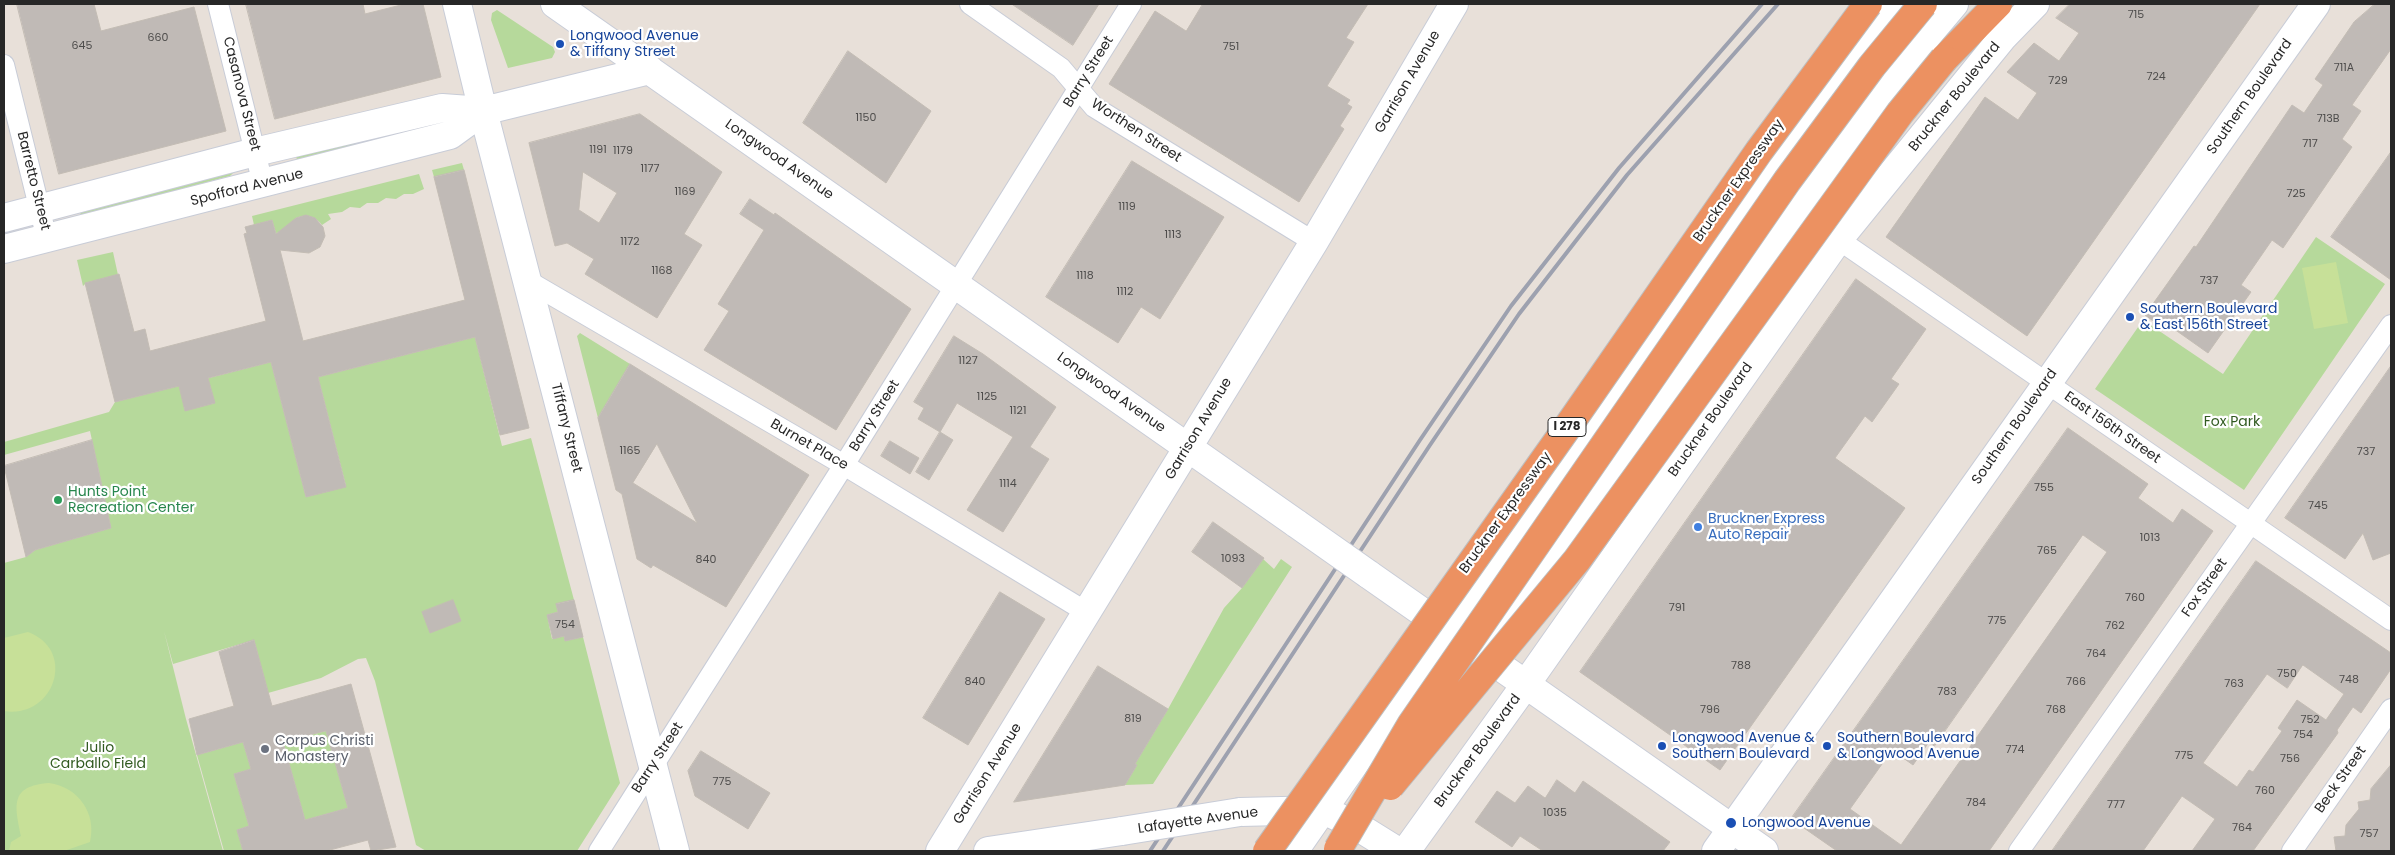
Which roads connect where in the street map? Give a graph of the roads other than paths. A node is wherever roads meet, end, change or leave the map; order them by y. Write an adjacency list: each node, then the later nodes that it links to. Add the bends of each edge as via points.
1 (218, 4): 18 (street, Casanova Street)
2 (457, 4): 17 (main road, Tiffany Street)
3 (555, 4): 15 (main road, Longwood Avenue)
4 (970, 4): 16 (street, Worthen Street, via 1061,68)
5 (1131, 4): 16 (street, Barry Street)
6 (1454, 4): 26 (main road, Garrison Avenue)
7 (1868, 4): 49 (highway, Bruckner Expressway / I 278, bridge, via 1759,151)
8 (1897, 4): 20 (main road)
9 (1923, 4): 51 (highway, I 278, bridge, via 1872,66 1787,181 1422,708)
10 (1954, 4): 22 (main road, via 1916,48)
11 (1998, 4): 51 (highway, bridge, via 1944,59 1894,121 1577,560)
12 (2035, 4): 25 (main road, Bruckner Boulevard, via 2003,37)
13 (2316, 4): 31 (main road, Southern Boulevard)
14 (4, 66): 21 (street, Barretto Street)
15 (650, 70): 17 (main road, Spofford Avenue); 29 (main road, Longwood Avenue)
16 (1078, 89): 26 (street, Worthen Street, via 1094,107); 29 (street, Barry Street)
17 (483, 112): 18 (main road, Spofford Avenue, via 442,108); 19 (main road, Spofford Avenue, via 450,135); 28 (main road, Tiffany Street)
18 (255, 152): 19 (street, Casanova Street); 21 (main road, Spofford Avenue)
19 (264, 184): 24 (main road, Spofford Avenue)
20 (1758, 184): 22 (street, East 156th Street); 37 (main road, via 1508,548)
21 (40, 209): 23 (main road, Spofford Avenue); 24 (street, Barretto Street)
22 (1797, 211): 25 (street, East 156th Street); 38 (main road, via 1553,560)
23 (4, 218)
24 (47, 239): 27 (main road, Spofford Avenue)
25 (1838, 240): 31 (street, East 156th Street); 39 (main road, Bruckner Boulevard)
26 (1314, 242): 32 (main road, Garrison Avenue)
27 (4, 249)
28 (528, 281): 33 (street, Burnet Place); 41 (main road, Tiffany Street)
29 (956, 284): 32 (main road, Longwood Avenue); 33 (street, Barry Street)
30 (2391, 325): 34 (street, Fox Street)
31 (2046, 383): 34 (street, East 156th Street); 44 (main road, Southern Boulevard)
32 (1188, 447): 35 (main road, Garrison Avenue); 37 (main road, Longwood Avenue, bridge)
33 (844, 465): 35 (street, Burnet Place); 41 (street, Barry Street)
34 (2250, 523): 36 (street, East 156th Street); 56 (street, Fox Street)
35 (1088, 613): 47 (main road, Garrison Avenue)
36 (2391, 620)
37 (1448, 629): 38 (main road, Longwood Avenue); 42 (main road)
38 (1480, 652): 39 (main road, Longwood Avenue); 43 (main road)
39 (1526, 684): 44 (main road, Longwood Avenue); 53 (main road, Bruckner Boulevard)
40 (2391, 709): 57 (street, Beck Street)
41 (653, 766): 45 (street, Barry Street); 46 (main road, Tiffany Street)
42 (1324, 810): 43 (main road, Lafayette Avenue); 48 (main road, Lafayette Avenue, bridge, via 1240,812); 50 (main road)
43 (1360, 828): 51 (main road); 52 (main road, Lafayette Avenue)
44 (1732, 828): 54 (main road, Southern Boulevard); 55 (main road, Longwood Avenue)
45 (599, 851)
46 (675, 851)
47 (940, 851)
48 (988, 851)
49 (1267, 851)
50 (1294, 851)
51 (1340, 851)
52 (1397, 851)
53 (1406, 851)
54 (1716, 851)
55 (1764, 851)
56 (2019, 851)
57 (2292, 851)

